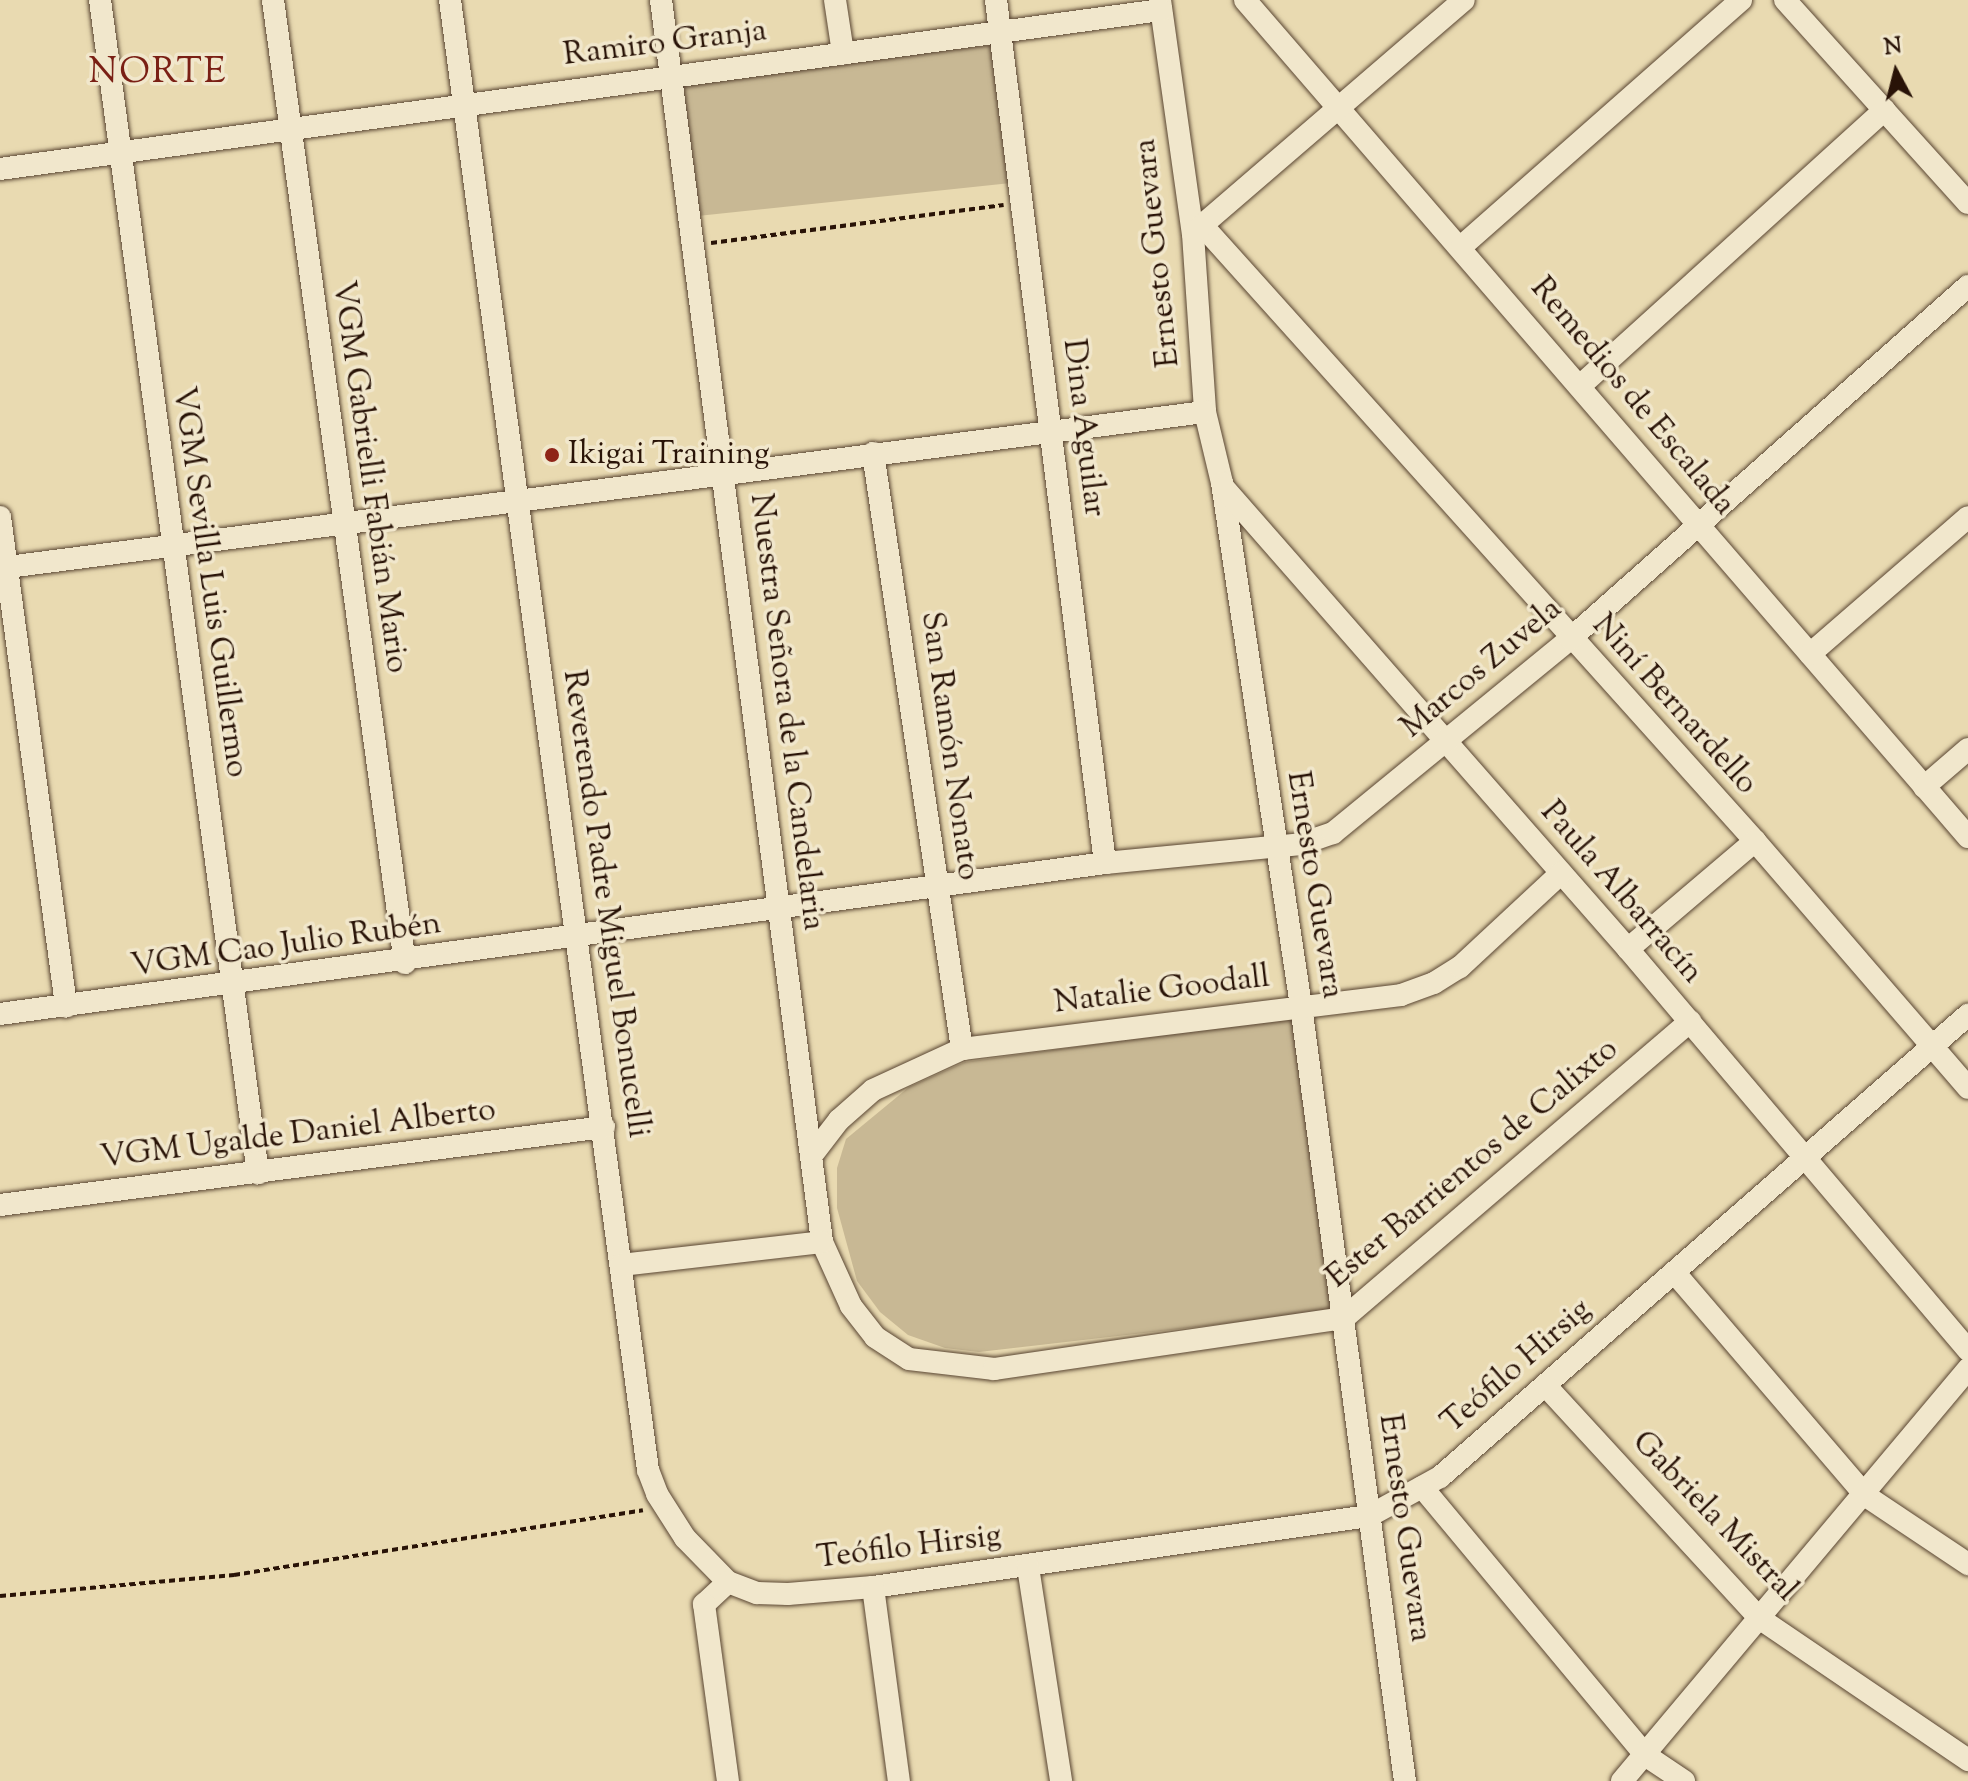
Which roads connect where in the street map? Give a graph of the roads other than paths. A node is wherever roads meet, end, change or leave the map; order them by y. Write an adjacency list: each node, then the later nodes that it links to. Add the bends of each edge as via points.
1 (100, 0): 19 (street, VGM Sevilla Luis Guillermo)
2 (273, 0): 18 (street, VGM Gabrielli Fabián Mario)
3 (450, 0): 15 (street, Reverendo Padre Miguel Bonucelli)
4 (661, 0): 14 (street, Nuestra Señora de la Candelaria)
5 (835, 0): 13 (street)
6 (996, 0): 12 (street, Dina Aguilar)
7 (1245, 0): 16 (street, Remedios de Escalada)
8 (1464, 0): 16 (street)
9 (1741, 0): 23 (street)
10 (1785, 0): 17 (street)
11 (1160, 5): 12 (street, Ramiro Granja); 22 (street, Ernesto Guevara)
12 (1001, 32): 13 (street, Ramiro Granja); 27 (street, Dina Aguilar)
13 (843, 53): 14 (street, Ramiro Granja)
14 (671, 75): 15 (street, Ramiro Granja); 29 (street, Nuestra Señora de la Candelaria)
15 (463, 103): 18 (street, Ramiro Granja); 31 (street, Reverendo Padre Miguel Bonucelli)
16 (1340, 106): 22 (street); 23 (street, Remedios de Escalada)
17 (1884, 110): 21 (street); 25 (street)
18 (290, 129): 19 (street, Ramiro Granja); 35 (street, VGM Gabrielli Fabián Mario)
19 (120, 154): 20 (street, Ramiro Granja); 36 (street, VGM Sevilla Luis Guillermo)
20 (0, 169)
21 (1968, 203)
22 (1197, 230): 26 (street, Ernesto Guevara); 38 (street, Niní Bernardello)
23 (1462, 246): 25 (street, Remedios de Escalada)
24 (1968, 286): 34 (street, Marcos Zuvela)
25 (1580, 386): 34 (street, Remedios de Escalada)
26 (1205, 412): 27 (street); 30 (street, Ernesto Guevara)
27 (1051, 430): 28 (street); 46 (street, Dina Aguilar)
28 (873, 453): 29 (street); 48 (street, San Ramón Nonato)
29 (722, 473): 31 (street); 49 (street, Nuestra Señora de la Candelaria)
30 (1222, 483): 40 (street, Paula Albarracín, via 1239,510); 45 (street, Ernesto Guevara)
31 (514, 499): 35 (street); 50 (street, Reverendo Padre Miguel Bonucelli)
32 (0, 517): 37 (street)
33 (1968, 517): 39 (street)
34 (1697, 522): 38 (street, Marcos Zuvela); 39 (street, Remedios de Escalada)
35 (341, 524): 36 (street); 52 (street, VGM Gabrielli Fabián Mario)
36 (171, 546): 37 (street); 53 (street, VGM Sevilla Luis Guillermo)
37 (3, 568): 55 (street)
38 (1570, 639): 40 (street, Marcos Zuvela); 44 (street, Niní Bernardello)
39 (1810, 654): 42 (street, Remedios de Escalada)
40 (1444, 741): 45 (street, Marcos Zuvela, via 1333,833); 47 (street, Paula Albarracín)
41 (1968, 749): 42 (street)
42 (1924, 787): 43 (street, Remedios de Escalada)
43 (1968, 837)
44 (1755, 841): 51 (street); 59 (street, Niní Bernardello)
45 (1274, 846): 46 (street, Marcos Zuvela); 54 (street, Ernesto Guevara)
46 (1105, 863): 48 (street, Marcos Zuvela)
47 (1561, 873): 51 (street, Paula Albarracín); 54 (street, Natalie Goodall, via 1460,967 1434,983 1401,995)
48 (938, 889): 49 (street, Marcos Zuvela); 60 (street, San Ramón Nonato)
49 (779, 909): 50 (street, VGM Cao Julio Rubén); 63 (street, Nuestra Señora de la Candelaria)
50 (579, 938): 52 (street, VGM Cao Julio Rubén); 62 (street, Reverendo Padre Miguel Bonucelli)
51 (1628, 949): 58 (street, Paula Albarracín)
52 (405, 963): 53 (street, VGM Cao Julio Rubén)
53 (232, 987): 55 (street, VGM Cao Julio Rubén); 65 (street, VGM Sevilla Luis Guillermo)
54 (1301, 1006): 60 (street, Natalie Goodall); 70 (street, Ernesto Guevara)
55 (66, 1007): 56 (street, VGM Cao Julio Rubén)
56 (0, 1014)
57 (1968, 1015): 59 (street, Teófilo Hirsig)
58 (1690, 1021): 64 (street, Paula Albarracín); 70 (street, Ester Barrientos de Calixto)
59 (1932, 1047): 61 (street, Niní Bernardello); 64 (street, Teófilo Hirsig)
60 (962, 1049): 63 (street, Natalie Goodall, via 873,1090 839,1120)
61 (1968, 1088)
62 (604, 1127): 65 (street, VGM Ugalde Daniel Alberto); 68 (street, Reverendo Padre Miguel Bonucelli)
63 (812, 1155): 67 (street, Nuestra Señora de la Candelaria)
64 (1804, 1158): 69 (street, Teófilo Hirsig); 71 (street, Paula Albarracín)
65 (258, 1173): 66 (street, VGM Ugalde Daniel Alberto)
66 (0, 1205)
67 (822, 1242): 68 (street); 70 (street, Ester Barrientos de Calixto, via 851,1306 875,1337 909,1359 949,1367 994,1369)
68 (621, 1265): 79 (street, Reverendo Padre Miguel Bonucelli, via 648,1470 685,1538)
69 (1674, 1272): 73 (street, Teófilo Hirsig); 75 (street)
70 (1344, 1318): 76 (street, Ernesto Guevara)
71 (1968, 1350)
72 (1968, 1369): 75 (street)
73 (1545, 1385): 74 (street, Teófilo Hirsig); 81 (street, Gabriela Mistral)
74 (1422, 1487): 76 (street, Teófilo Hirsig); 82 (street)
75 (1866, 1496): 77 (street); 81 (street)
76 (1369, 1516): 78 (street, Teófilo Hirsig); 88 (street, Ernesto Guevara)
77 (1968, 1564)
78 (1028, 1567): 80 (street, Teófilo Hirsig); 87 (street)
79 (728, 1582): 80 (street, Teófilo Hirsig, via 757,1593); 85 (street, via 704,1604)
80 (873, 1587): 86 (street)
81 (1759, 1618): 82 (street); 83 (street, Gabriela Mistral)
82 (1645, 1755): 89 (street); 90 (street)
83 (1968, 1760)
84 (1968, 1768): 91 (street)
85 (728, 1781)
86 (899, 1781)
87 (1061, 1781)
88 (1405, 1781)
89 (1622, 1781)
90 (1684, 1781)
91 (1960, 1781)

